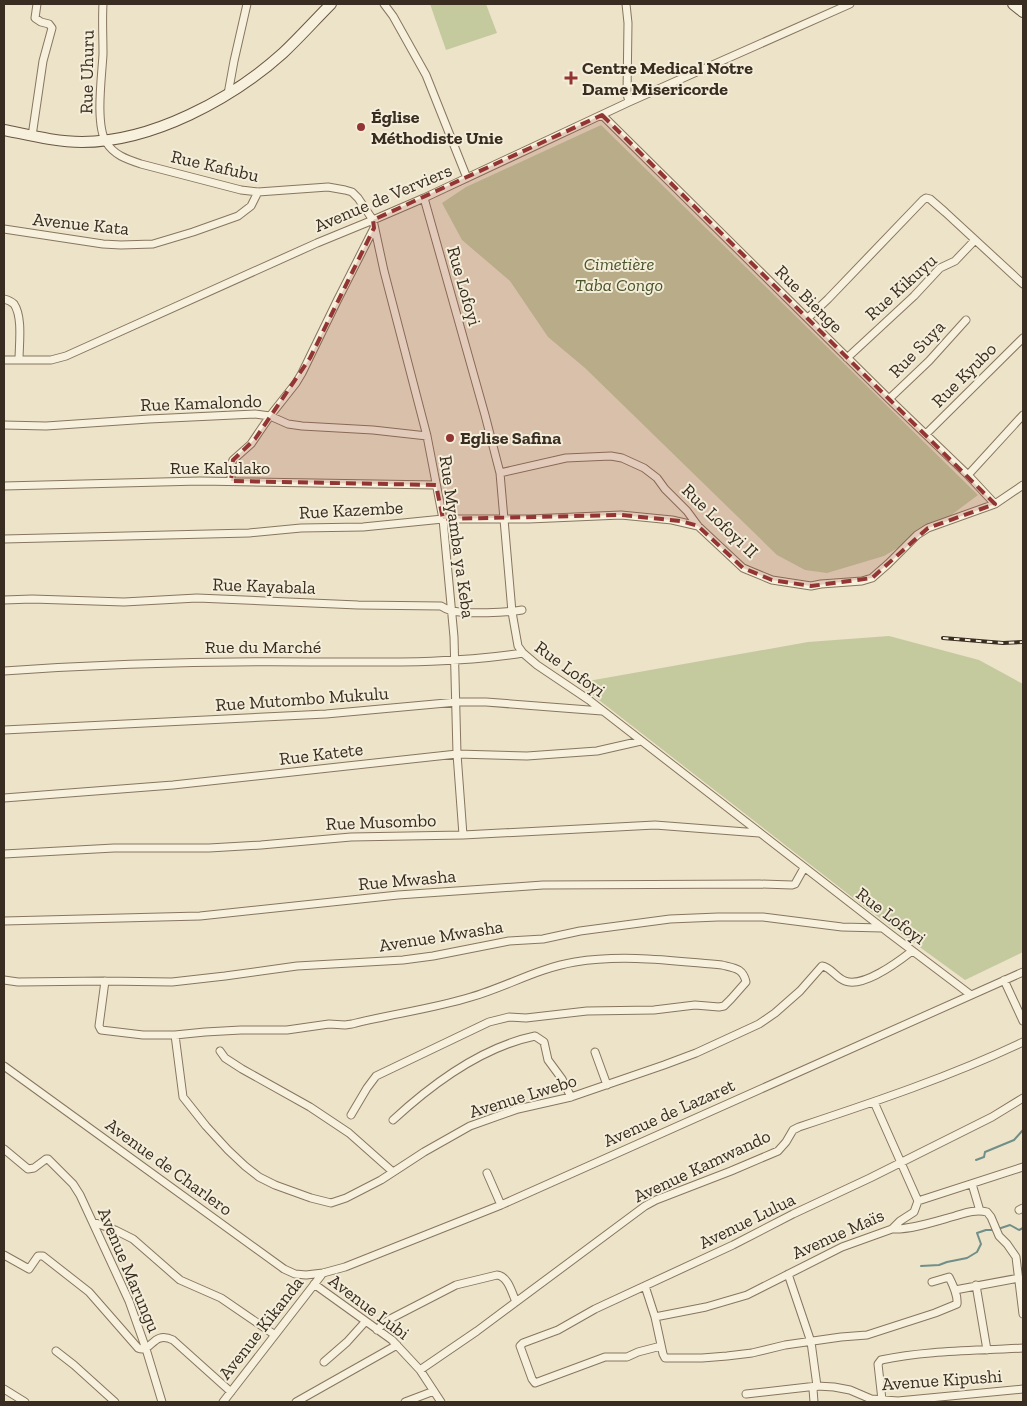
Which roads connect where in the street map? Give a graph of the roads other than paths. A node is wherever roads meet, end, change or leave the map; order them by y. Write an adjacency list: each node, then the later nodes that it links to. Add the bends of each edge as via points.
1 (38, 4): 14 (street, via 35,18 52,28 43,61)
2 (103, 4): 15 (street, Rue Uhuru, via 100,106)
3 (247, 4): 10 (street)
4 (331, 4): 10 (main road, via 284,52)
5 (384, 4): 16 (street, via 426,75)
6 (626, 4): 11 (street)
7 (850, 4): 11 (street, Avenue de Verviers)
8 (1013, 4): 9 (main road)
9 (1023, 12)
10 (228, 94): 15 (main road, via 164,125)
11 (629, 102): 12 (street, Avenue de Verviers)
12 (602, 114): 16 (street, Avenue de Verviers); 24 (street, Rue Bienge)
13 (4, 130): 14 (main road)
14 (32, 136): 15 (main road, via 81,142)
15 (105, 140): 17 (street, Rue Kafubu, via 116,153 141,164)
16 (467, 178): 18 (street, Avenue de Verviers)
17 (258, 192): 19 (street, Rue Kafubu, via 328,187 346,190 358,198); 20 (street, Avenue Kata, via 251,206 238,216 153,244 121,246)
18 (424, 198): 19 (street, Avenue de Verviers); 36 (street, Rue Lofoyi)
19 (374, 224): 29 (street, Avenue de Verviers, via 308,246 66,356 51,360); 32 (street, via 302,373); 35 (street, Rue Myamba ya Keba)
20 (4, 229)
21 (975, 240): 22 (street); 24 (street, via 928,198 922,200); 27 (street, Rue Kikuyu, via 955,261 940,268)
22 (1023, 284)
23 (4, 299): 29 (street, via 10,301 17,311)
24 (808, 318): 27 (street, Rue Bienge)
25 (966, 320): 30 (street, Rue Suya)
26 (1023, 338): 34 (street, Rue Kyubo)
27 (847, 358): 30 (street, Rue Bienge)
28 (4, 360): 29 (street, Avenue de Verviers)
29 (19, 360)
30 (889, 399): 34 (street, Rue Bienge)
31 (1023, 415): 37 (street)
32 (270, 416): 33 (street, Rue Kamalondo, via 244,414 46,426); 35 (street, Rue Kamalondo, via 302,426); 38 (street, via 251,444 233,460)
33 (4, 425)
34 (926, 434): 37 (street, Rue Bienge)
35 (427, 436): 39 (street, Rue Myamba ya Keba)
36 (500, 473): 44 (street, Rue Lofoyi); 45 (street, Rue Lofoyi II, via 566,458 617,457 644,468 657,478)
37 (968, 475): 42 (street, Rue Bienge)
38 (231, 481): 39 (street, Rue Kalulako); 41 (street, Rue Kalulako)
39 (436, 485): 43 (street, Rue Myamba ya Keba)
40 (1023, 485): 42 (street, Rue Lofoyi II)
41 (4, 486)
42 (996, 504): 45 (street, Rue Lofoyi II, via 928,528 872,578 811,586 768,579 743,568)
43 (443, 519): 44 (street, Rue Kazembe); 46 (street, Rue Kazembe, via 363,527); 49 (street, Rue Myamba ya Keba)
44 (504, 520): 45 (street, Rue Kazembe, via 621,515 681,521); 50 (street, Rue Lofoyi)
45 (698, 526)
46 (4, 539)
47 (4, 600): 49 (street, Rue Kayabala, via 124,602 198,598 441,606)
48 (522, 610): 50 (street, Rue Kayabala)
49 (452, 611): 50 (street, Rue Kayabala); 52 (street, Rue Myamba ya Keba)
50 (512, 612): 51 (street, Rue Lofoyi, via 518,646)
51 (523, 653): 52 (street, Rue du Marché); 55 (street, Rue Lofoyi)
52 (456, 660): 53 (street, Rue du Marché, via 181,663); 54 (street, Rue Myamba ya Keba)
53 (4, 670)
54 (457, 702): 55 (street, Rue Mutombo Mukulu); 56 (street, Rue Mutombo Mukulu, via 326,714); 58 (street, Rue Myamba ya Keba)
55 (602, 711): 57 (street, Rue Lofoyi)
56 (4, 730)
57 (641, 741): 58 (street, Rue Katete, via 596,751 527,756); 60 (street, Rue Lofoyi)
58 (457, 754): 59 (street, Rue Katete, via 172,785); 61 (street, Rue Myamba ya Keba)
59 (4, 798)
60 (759, 833): 61 (street, Rue Musombo, via 655,825); 63 (street, Rue Lofoyi)
61 (463, 835): 62 (street, Rue Musombo, via 351,837 209,848 114,848)
62 (4, 854)
63 (804, 868): 64 (street, Rue Mwasha, via 792,886 542,885 398,895 200,916); 65 (street, Rue Lofoyi)
64 (4, 921)
65 (882, 928): 66 (street, Rue Lofoyi); 70 (street, Avenue Mwasha, via 842,927 763,917 670,919 544,939 510,941 403,960 297,966 172,982)
66 (912, 951): 71 (street, Rue Lofoyi); 78 (street, Avenue Lwebo, via 880,973 851,983 839,979 822,966 800,991 759,1024 688,1056)
67 (1023, 972): 69 (street, Avenue de Lazaret)
68 (4, 980): 70 (street, Avenue Mwasha)
69 (1004, 980): 71 (street, Avenue de Lazaret); 72 (street)
70 (105, 981): 73 (street, via 99,1026 102,1030)
71 (971, 995): 91 (street, Avenue de Lazaret)
72 (1023, 1021)
73 (176, 1035): 82 (street, via 352,1024 471,997 543,971 581,962 623,958 722,965 738,969 745,976 746,982 724,1006 509,1017 489,1022 376,1076); 87 (street, Avenue Lwebo, via 185,1101 228,1150 259,1177 275,1186 331,1203)
74 (1023, 1042): 81 (street, Avenue Kamwando)
75 (220, 1051): 87 (street, via 224,1058 349,1133)
76 (595, 1052): 78 (street)
77 (4, 1066): 96 (street, Avenue de Charlero, via 284,1269 300,1275)
78 (607, 1085): 79 (street, Avenue Lwebo)
79 (571, 1097): 83 (street, via 548,1060 544,1042 535,1036 477,1058 446,1077); 87 (street, Avenue Lwebo, via 518,1109 470,1126)
80 (1023, 1098): 85 (street, Avenue Lulua)
81 (874, 1102): 85 (street); 104 (street, Avenue Kamwando, via 799,1127 793,1130 778,1151 645,1206)
82 (351, 1115)
83 (393, 1120)
84 (4, 1149): 93 (street, Avenue Marungu, via 29,1169 46,1158 50,1161 77,1190)
85 (900, 1163): 90 (street); 102 (street, Avenue Lulua)
86 (1023, 1167): 89 (street)
87 (393, 1172)
88 (486, 1173): 91 (street)
89 (972, 1184): 90 (street); 92 (street)
90 (918, 1201): 94 (street, Avenue Maïs, via 914,1212)
91 (501, 1205): 96 (street, Avenue de Lazaret)
92 (980, 1211): 94 (street); 98 (street, via 989,1214 999,1236 1012,1250)
93 (93, 1222): 109 (street, via 125,1234 180,1280 221,1298); 114 (street, Avenue Marungu, via 129,1301)
94 (892, 1229): 97 (street, Avenue Maïs, via 853,1243)
95 (4, 1255): 114 (street, via 29,1269 39,1256 48,1259 89,1292 138,1348)
96 (323, 1273): 100 (street, Avenue Kikanda)
97 (788, 1274): 106 (street, Avenue Maïs, via 738,1298); 110 (street)
98 (1019, 1278): 101 (street); 105 (street)
99 (932, 1282): 103 (street, via 948,1276)
100 (314, 1284): 107 (street, Avenue Lubi); 109 (street, Avenue Kikanda)
101 (976, 1285): 103 (street); 115 (street)
102 (645, 1286): 106 (street); 112 (street, Avenue Lulua, via 558,1330 521,1344 520,1348 535,1383 605,1357 627,1357)
103 (955, 1290): 110 (street, via 958,1304 954,1306 872,1334)
104 (516, 1302): 108 (street, via 503,1276 489,1277 456,1285 392,1318); 118 (street, Avenue Kamwando)
105 (1023, 1314)
106 (655, 1317): 112 (street)
107 (365, 1322): 108 (street, Avenue Lubi); 117 (street)
108 (377, 1330): 111 (street, Avenue Lubi)
109 (275, 1335): 122 (street, Avenue Kikanda)
110 (811, 1342): 112 (street, via 752,1353 668,1359 662,1354); 119 (street)
111 (397, 1345): 118 (street, Avenue Lubi); 131 (street)
112 (661, 1346)
113 (1023, 1348): 115 (street)
114 (146, 1349): 122 (street, via 160,1337 173,1340); 129 (street, Avenue Marungu)
115 (987, 1350): 126 (street, via 937,1352 881,1360 878,1364)
116 (56, 1351): 128 (street)
117 (324, 1362)
118 (420, 1370): 123 (street, Avenue Lubi)
119 (817, 1386): 124 (street, Avenue Kipushi); 125 (street, Avenue Kipushi, via 850,1390); 134 (street, via 813,1390)
120 (4, 1389): 127 (street)
121 (1023, 1390): 126 (street, Avenue Kipushi)
122 (231, 1392): 130 (street, Avenue Kikanda)
123 (434, 1392): 132 (street); 133 (street, Avenue Lubi)
124 (746, 1394)
125 (871, 1400): 126 (street, Avenue Kipushi)
126 (882, 1400)
127 (25, 1402)
128 (115, 1402)
129 (162, 1402)
130 (223, 1402)
131 (296, 1402)
132 (405, 1402)
133 (441, 1402)
134 (814, 1402)

